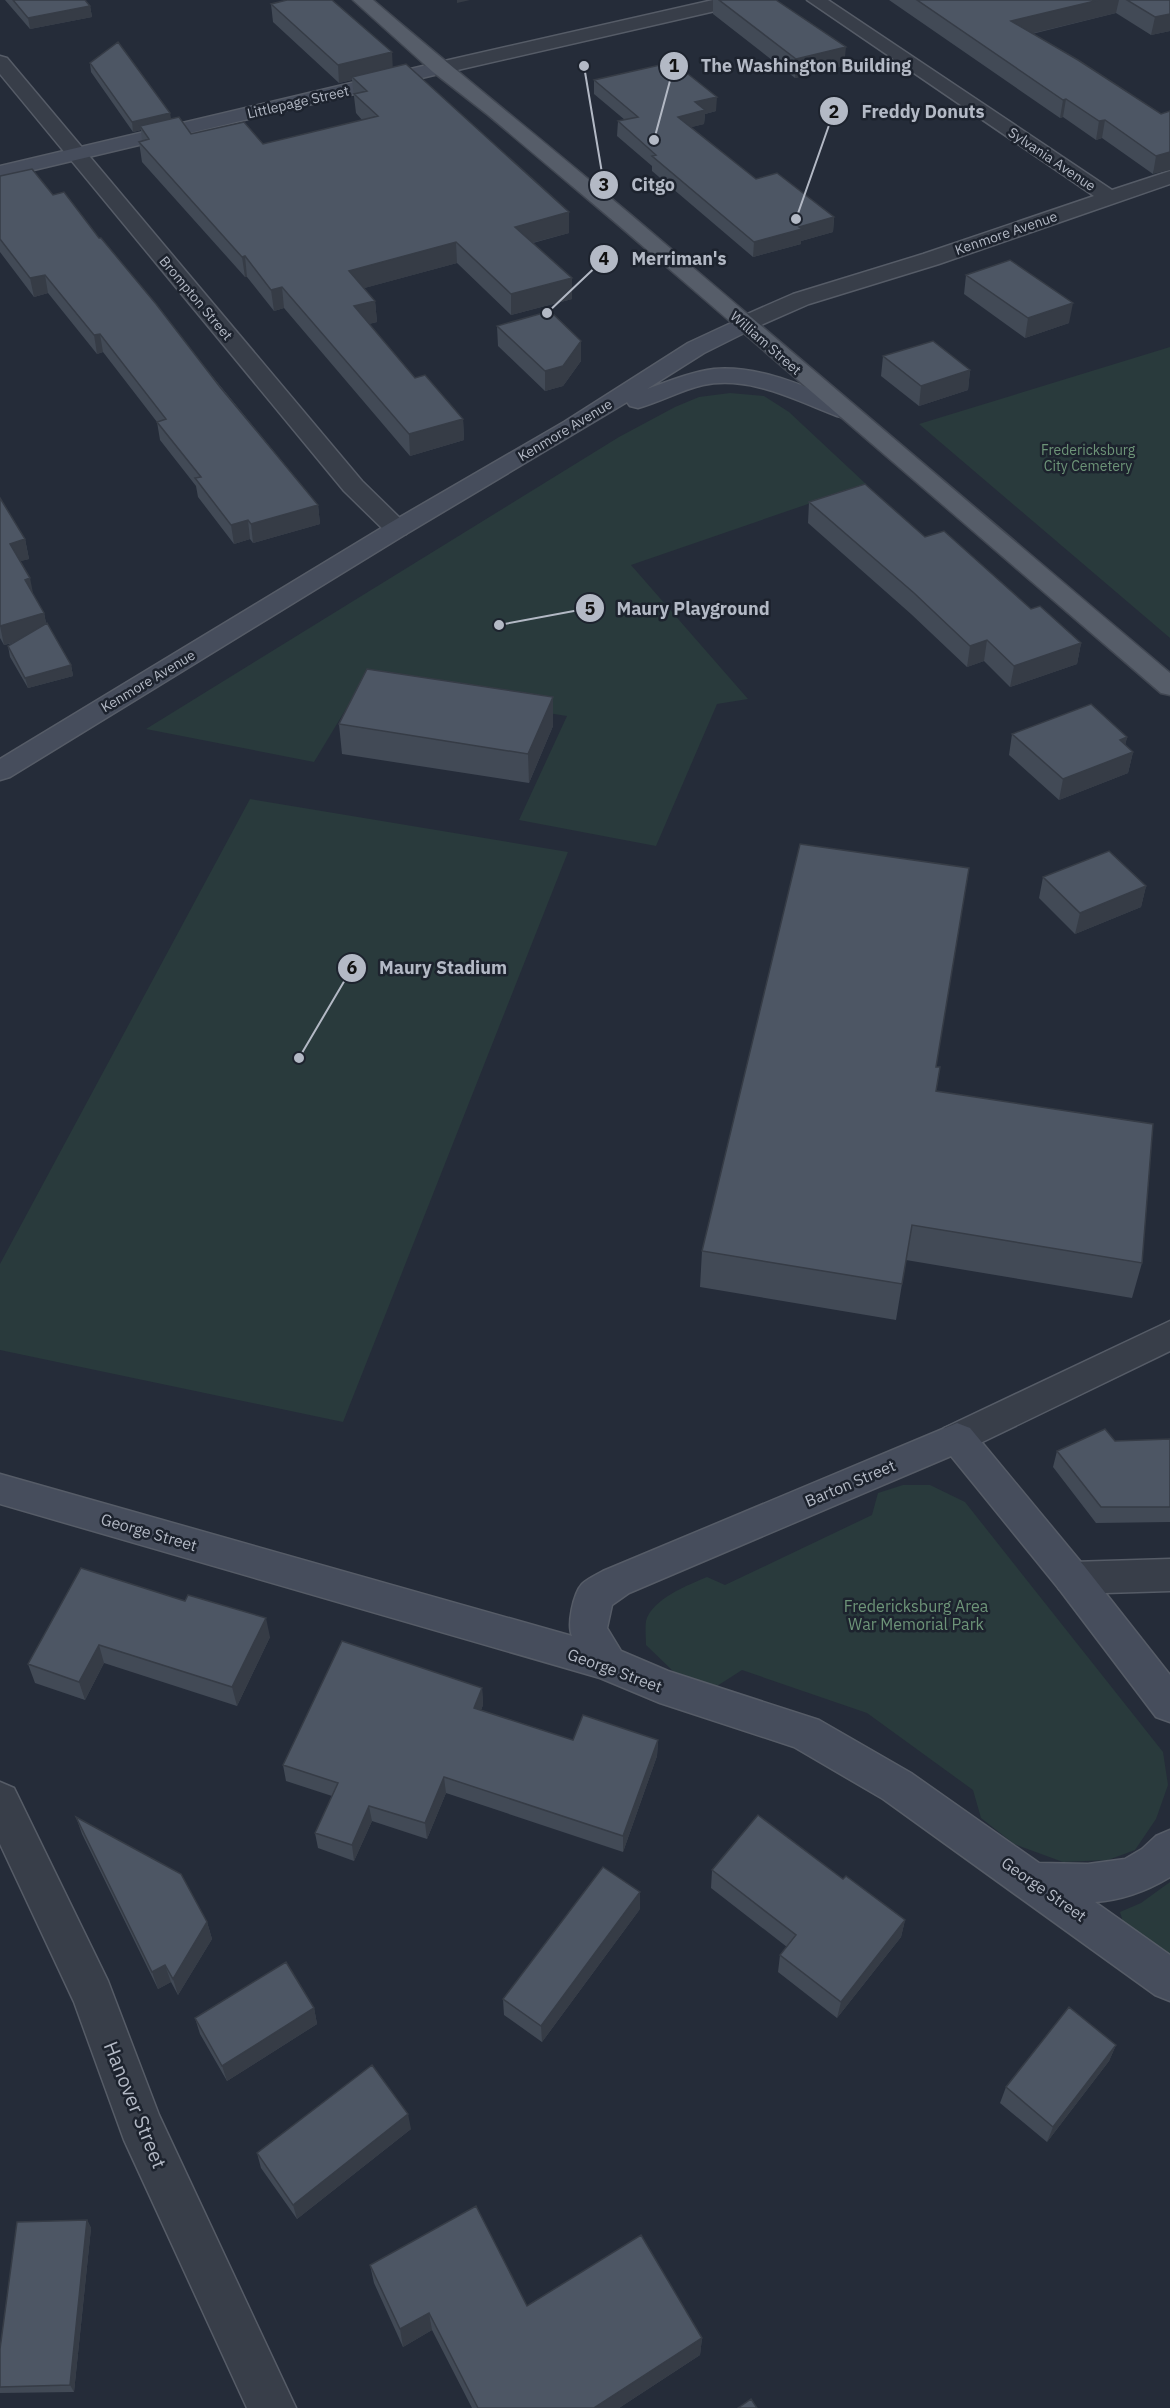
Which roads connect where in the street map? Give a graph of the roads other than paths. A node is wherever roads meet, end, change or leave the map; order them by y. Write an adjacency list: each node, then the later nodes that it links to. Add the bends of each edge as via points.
1 (362, 0): 5 (main road, William Street)
2 (737, 0): 5 (street, Littlepage Street)
3 (816, 0): 9 (street, Sylvania Avenue)
4 (0, 62): 6 (street, Brompton Street)
5 (440, 68): 6 (street, Littlepage Street); 10 (main road, William Street)
6 (76, 154): 7 (street, Littlepage Street); 13 (street, Brompton Street, via 353,486)
7 (0, 172)
8 (1170, 177): 9 (street, Kenmore Avenue)
9 (1109, 197): 10 (street, Kenmore Avenue, via 932,259 801,299)
10 (744, 324): 11 (main road, William Street); 12 (street, Kenmore Avenue, via 696,348)
11 (845, 411): 12 (street, via 756,380 716,376 670,389); 14 (main road, William Street)
12 (572, 427): 13 (street, Kenmore Avenue)
13 (397, 529): 15 (street, Kenmore Avenue)
14 (1170, 687)
15 (0, 771)
16 (1170, 1335): 17 (street, Barton Street)
17 (957, 1438): 20 (street); 21 (street, Barton Street, via 616,1582 595,1596 588,1630)
18 (0, 1489): 21 (street, George Street)
19 (1170, 1575): 20 (street)
20 (1072, 1578): 22 (street)
21 (607, 1663): 25 (street, George Street, via 660,1686 805,1733 897,1786)
22 (1170, 1705)
23 (0, 1801): 27 (street, Hanover Street, via 93,1996 140,2124)
24 (1170, 1849): 25 (street, via 1144,1870 1114,1880 1089,1885)
25 (1033, 1882): 26 (street, George Street)
26 (1170, 1980)
27 (272, 2408)

